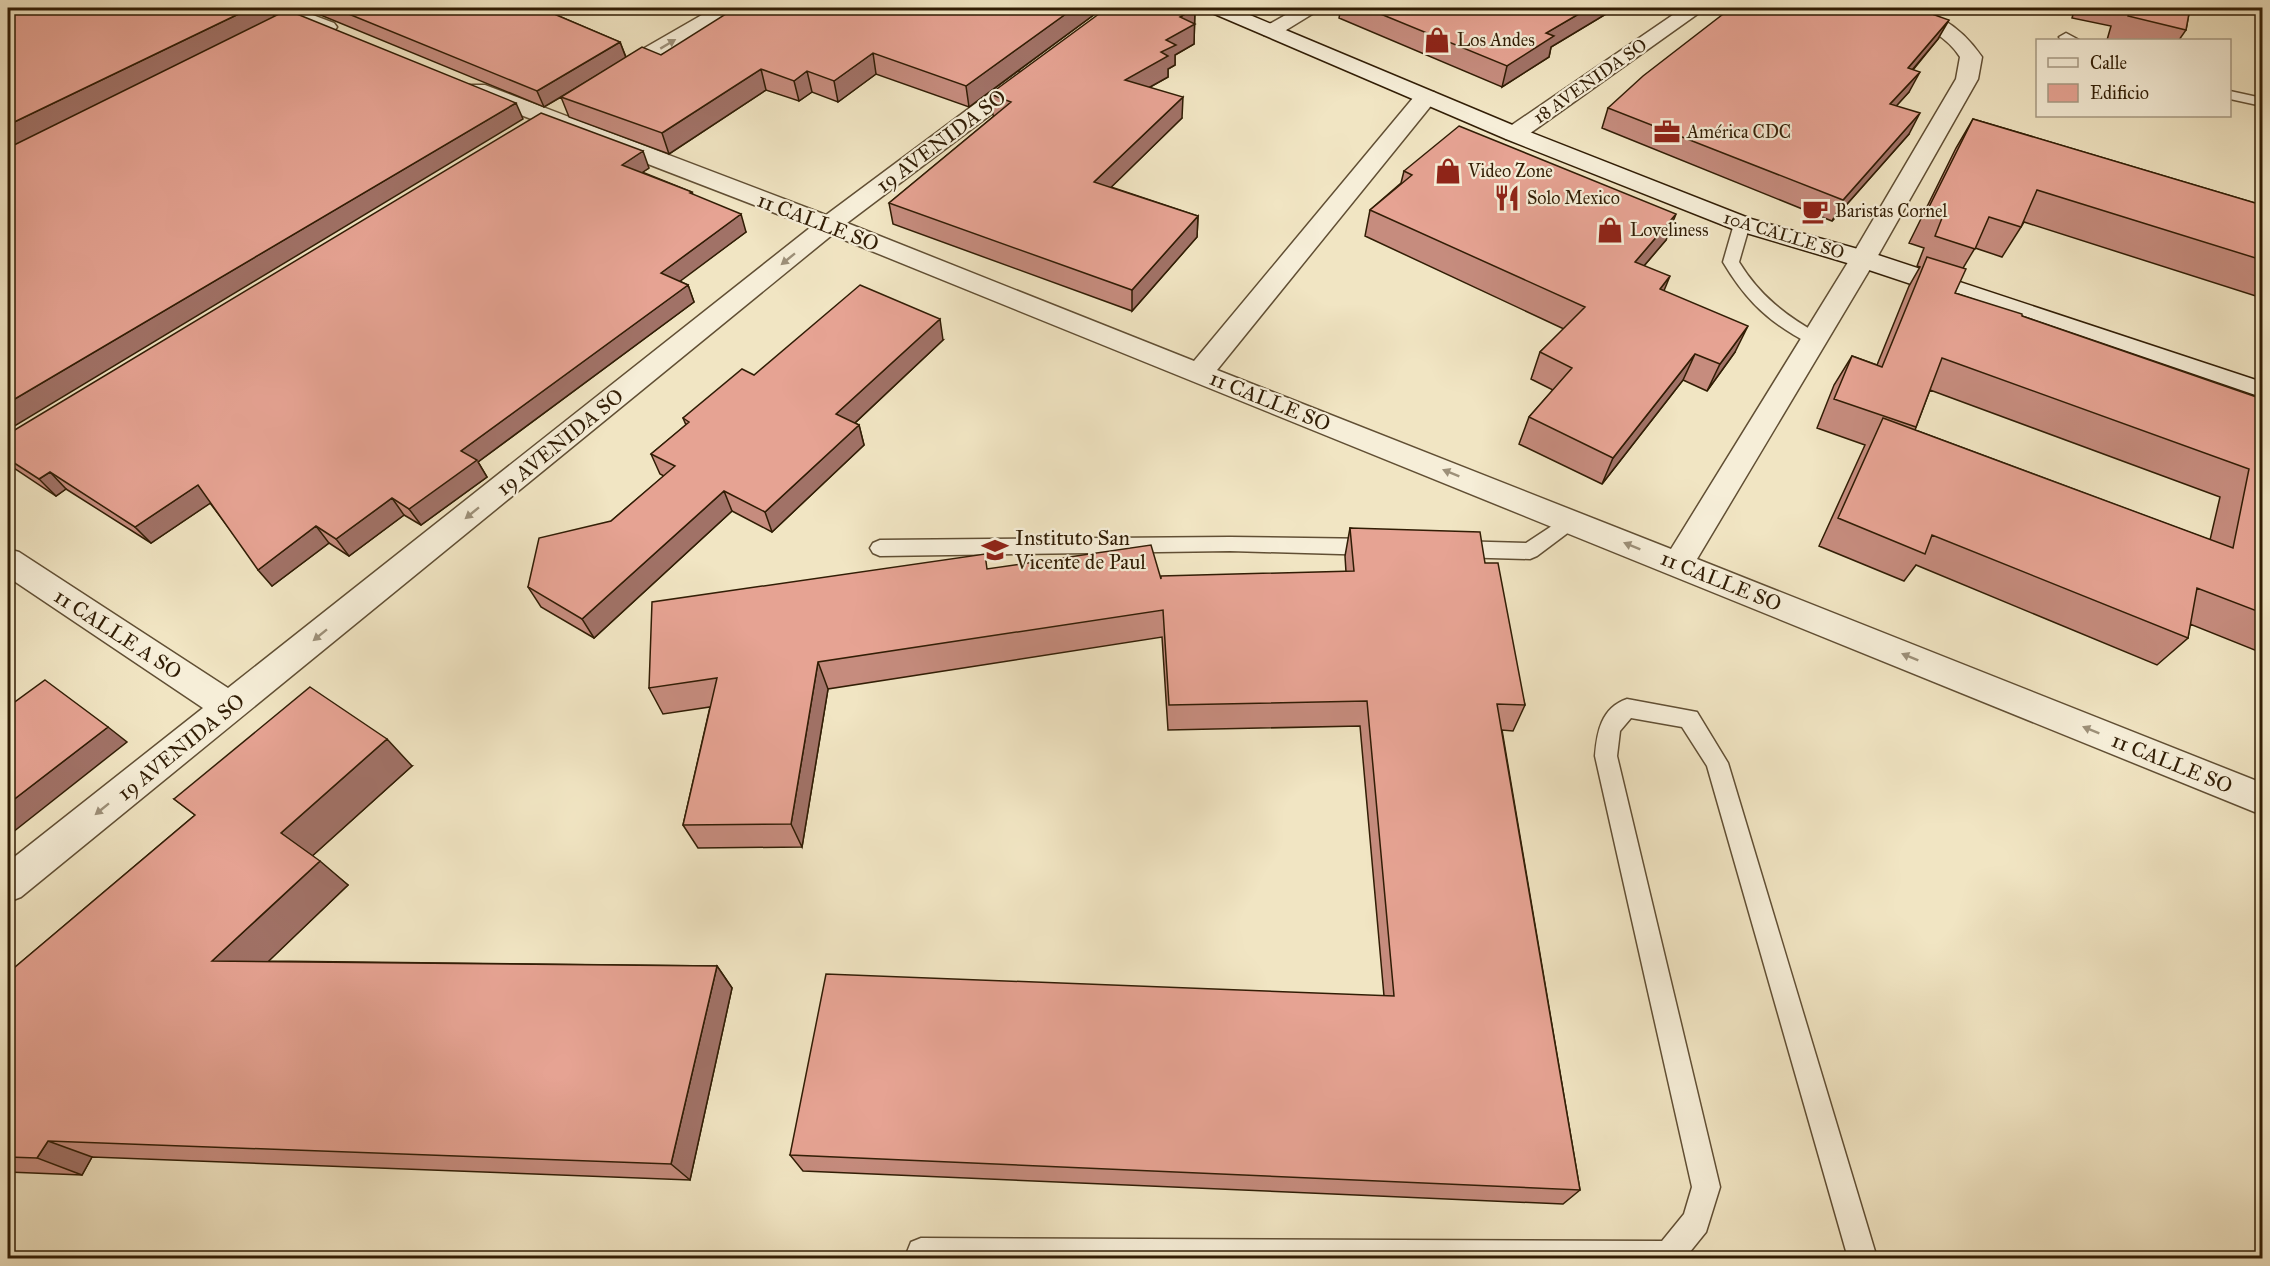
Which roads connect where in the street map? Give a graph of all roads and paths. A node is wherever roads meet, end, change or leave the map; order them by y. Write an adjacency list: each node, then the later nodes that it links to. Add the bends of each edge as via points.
1 (728, 8): 14 (street, one-way to 1)
2 (1217, 8): 7 (street, 10A CALLE SO)
3 (1312, 8): 7 (street)
4 (1696, 8): 15 (street, 18 AVENIDA SO)
5 (1899, 8): 18 (street, via 1942,27 1963,42 1971,57 1967,79)
6 (280, 18): 8 (street)
7 (1271, 31): 12 (street, 10A CALLE SO)
8 (351, 37)
9 (1044, 64): 17 (street, 19 AVENIDA SO)
10 (458, 82): 14 (street, 11 CALLE SO)
11 (2231, 95): 13 (lane)
12 (1426, 97): 15 (street, 10A CALLE SO); 20 (street)
13 (2262, 102)
14 (533, 124): 17 (street, 11 CALLE SO)
15 (1514, 134): 16 (street, 10A CALLE SO)
16 (1742, 224): 18 (street, 10A CALLE SO); 19 (lane, via 1731,262 1749,293 1766,311)
17 (829, 225): 20 (street, 11 CALLE SO); 28 (street, 19 AVENIDA SO, one-way to 28)
18 (1863, 259): 19 (street); 21 (street, 10A CALLE SO)
19 (1814, 339): 27 (street)
20 (1199, 373): 22 (street, 11 CALLE SO, one-way to 20)
21 (2262, 392)
22 (1570, 521): 25 (lane, via 1530,551); 27 (street, 11 CALLE SO, one-way to 22)
23 (880, 548): 24 (lane, via 1230,543)
24 (1391, 548)
25 (1437, 549)
26 (8, 561): 28 (street, 11 CALLE A SO)
27 (1678, 564): 29 (street, 11 CALLE SO, one-way to 27)
28 (230, 707): 30 (street, 19 AVENIDA SO, one-way to 30)
29 (2262, 799)
30 (8, 885)
31 (921, 1252): 32 (lane, via 1669,1256 1696,1222 1707,1187 1606,756 1610,727 1627,708 1689,719 1717,763)
32 (1863, 1258)

